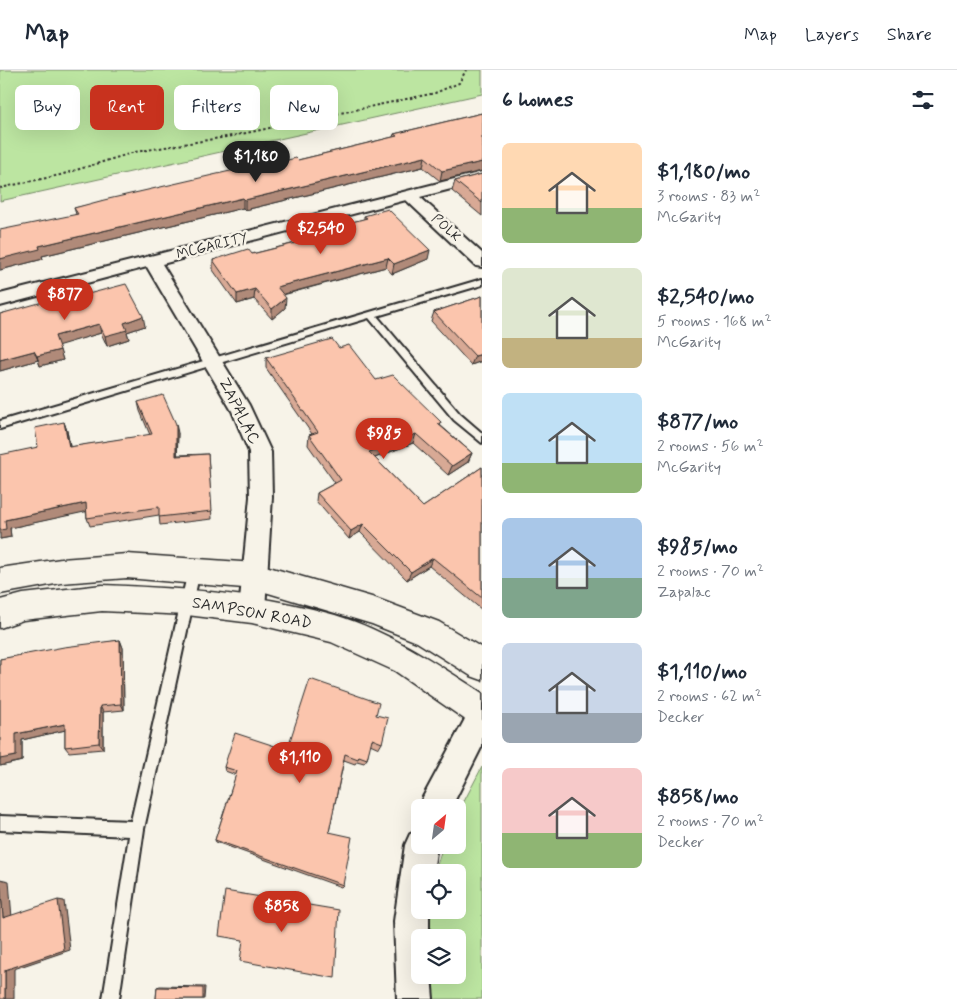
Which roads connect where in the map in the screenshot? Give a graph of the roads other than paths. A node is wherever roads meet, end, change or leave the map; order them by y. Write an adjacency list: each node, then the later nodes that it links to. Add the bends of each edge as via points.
1 (482, 176): 2 (street, MCGARITY)
2 (409, 195): 3 (street, MCGARITY); 4 (street, POLK)
3 (152, 261): 6 (street, MCGARITY); 8 (street, ZAPALAC)
4 (482, 262)
5 (482, 282): 7 (lane)
6 (0, 300)
7 (371, 315): 8 (lane); 10 (lane, via 457,417)
8 (213, 362): 9 (lane); 12 (street, ZAPALAC, via 242,410 260,452 261,497)
9 (0, 425)
10 (482, 439)
11 (194, 571): 12 (street, SAMPSON ROAD); 13 (street, SAMPSON ROAD, via 127,566 61,571); 14 (lane)
12 (255, 576): 15 (street, ZAPALAC); 17 (street, SAMPSON ROAD, via 375,611 428,632)
13 (0, 581)
14 (187, 602): 15 (street, SAMPSON ROAD); 16 (street, SAMPSON ROAD, via 102,598 23,607); 22 (lane)
15 (252, 610): 18 (street, SAMPSON ROAD, via 335,629 406,661)
16 (0, 614)
17 (482, 664)
18 (482, 712)
19 (482, 716): 20 (street)
20 (439, 799)
21 (0, 823): 22 (lane)
22 (137, 828): 24 (lane)
23 (420, 854): 25 (street, via 411,921)
24 (111, 999)
25 (415, 999)

